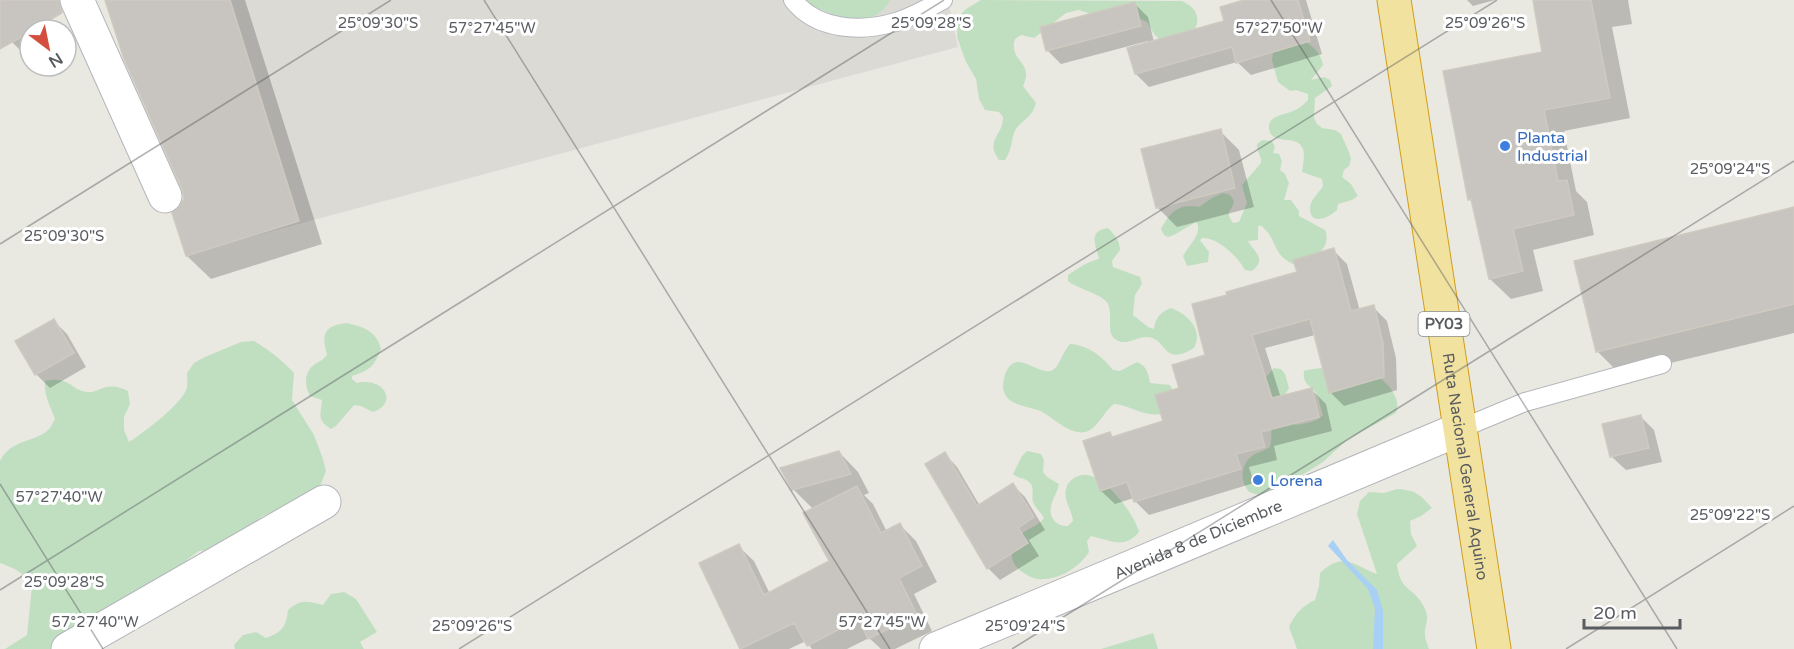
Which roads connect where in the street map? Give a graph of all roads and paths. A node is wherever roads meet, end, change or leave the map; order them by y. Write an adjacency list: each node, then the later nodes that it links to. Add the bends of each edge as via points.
1 (77, 0): 5 (street)
2 (793, 0): 3 (lane, via 823,22 865,28 897,22)
3 (943, 0)
4 (1394, 0): 7 (highway, Ruta Nacional General Aquino / PY03)
5 (165, 196)
6 (1662, 364): 7 (lane, via 1525,402)
7 (1460, 429): 10 (street, Avenida 8 de Diciembre); 11 (highway, Ruta Nacional General Aquino / PY03)
8 (324, 502): 9 (street)
9 (68, 649)
10 (936, 649)
11 (1494, 649)

